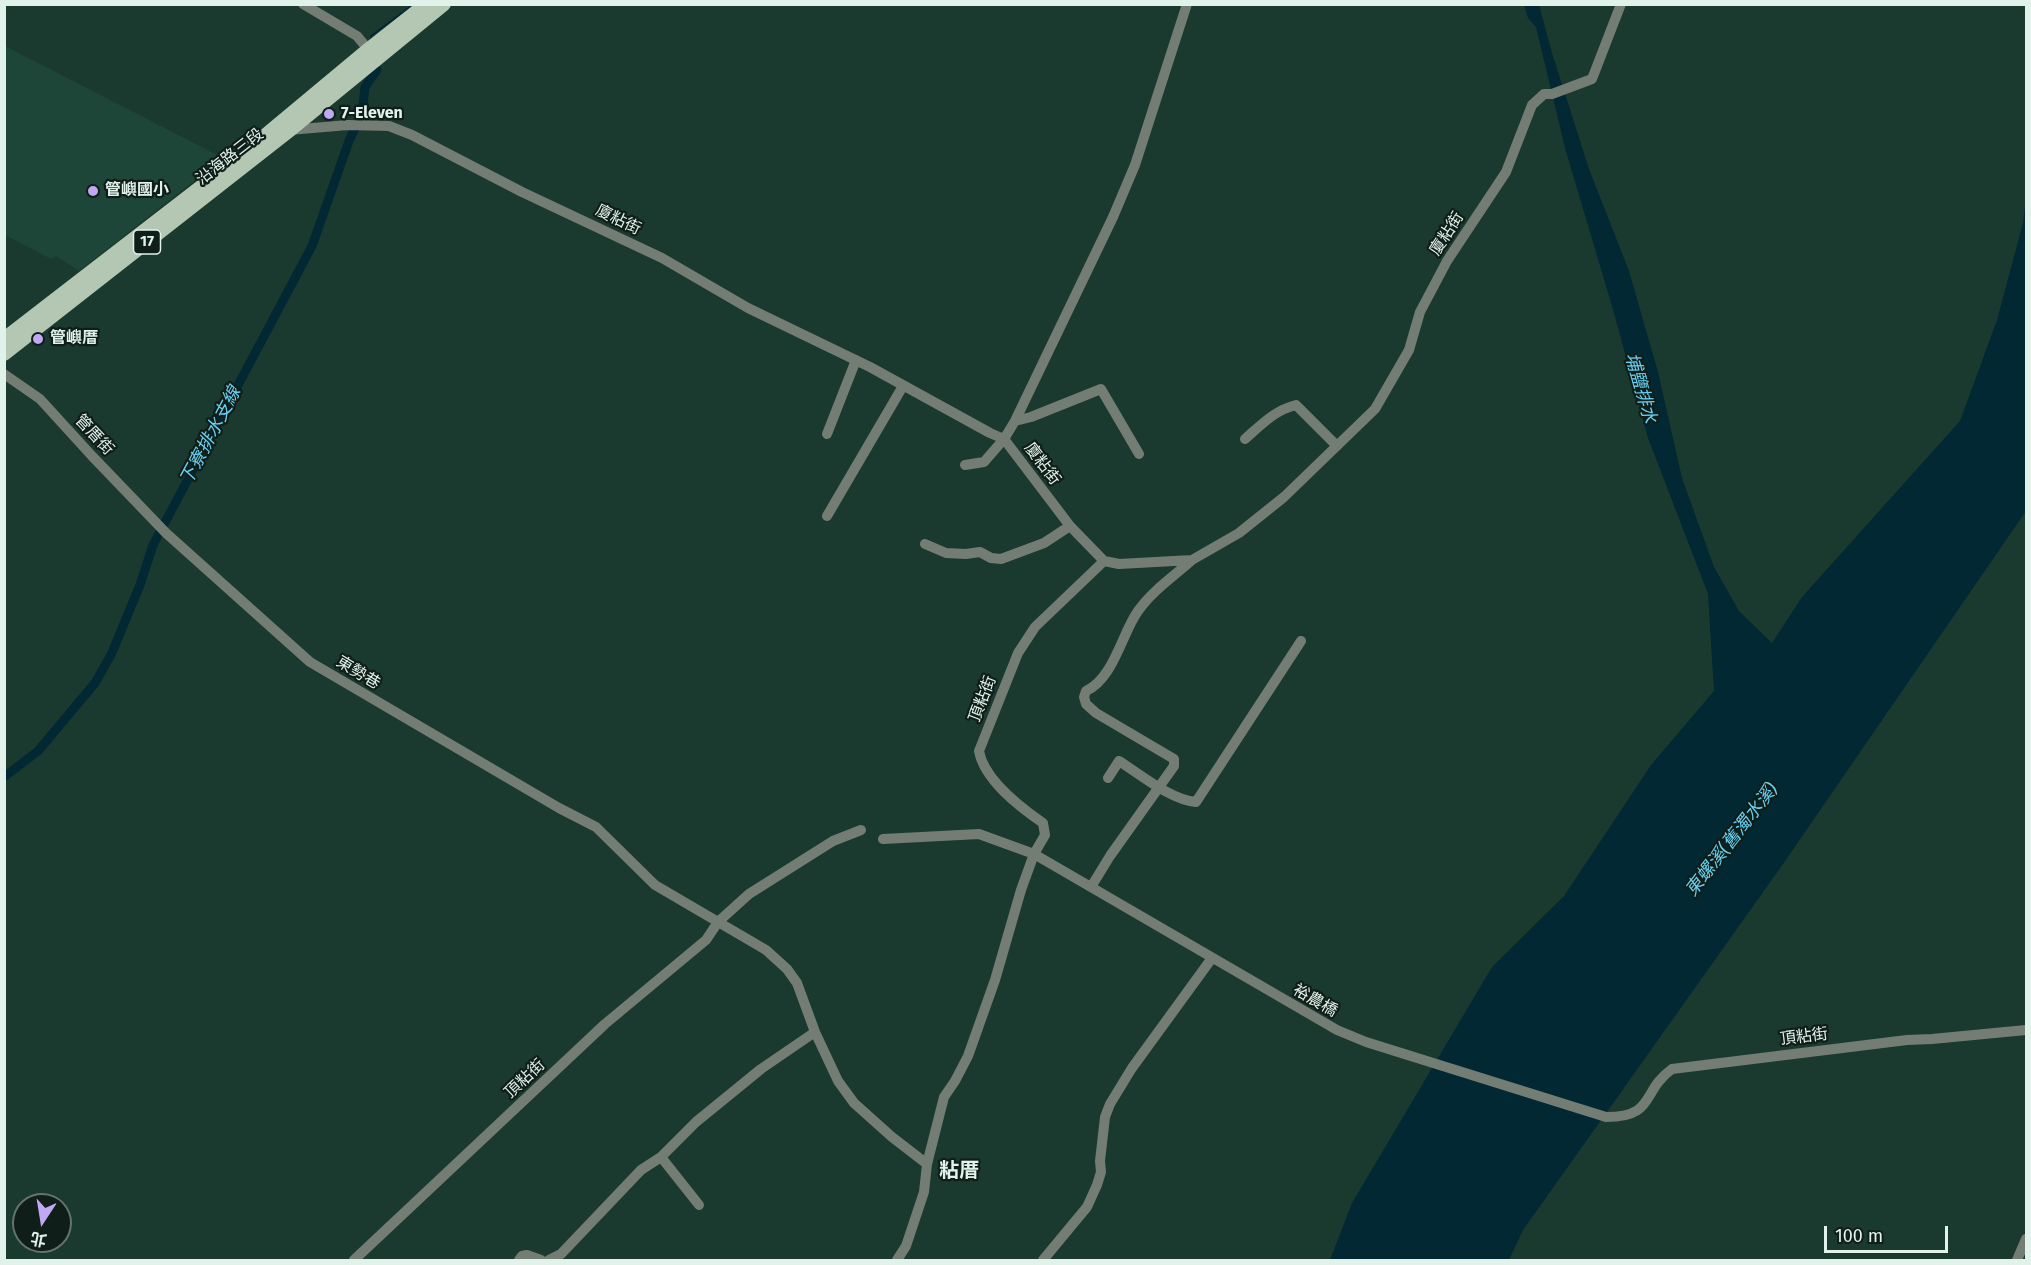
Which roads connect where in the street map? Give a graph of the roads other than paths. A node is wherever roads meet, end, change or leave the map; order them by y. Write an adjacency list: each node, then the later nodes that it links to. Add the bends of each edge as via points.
1 (303, 4): 6 (street, via 357,36)
2 (426, 4): 6 (main road, 沿海路三段 / 17)
3 (444, 4): 6 (main road, 沿海路三段 / 17)
4 (1187, 4): 14 (street, via 1135,165)
5 (1621, 4): 18 (street, 廈粘街, via 1592,78 1544,94 1532,105 1506,172 1447,261 1420,312 1409,350 1375,409)
6 (372, 54): 7 (main road, 沿海路三段 / 17)
7 (283, 129): 8 (main road, 沿海路三段 / 17); 11 (street, 廈粘街, via 389,126 412,135 662,258 748,308)
8 (162, 224): 9 (main road, 沿海路三段 / 17); 10 (main road, 沿海路三段 / 17)
9 (4, 339)
10 (4, 354)
11 (856, 360): 13 (street, 廈粘街); 15 (street)
12 (4, 374): 23 (street, 管厝街, via 40,399)
13 (903, 386): 16 (street, 廈粘街); 21 (street)
14 (1015, 421): 16 (street); 19 (street, via 1101,389)
15 (827, 434)
16 (1004, 439): 20 (street, via 984,462); 22 (street, 廈粘街)
17 (1245, 440): 18 (street, via 1272,416 1296,405)
18 (1337, 446): 25 (street, 廈粘街, via 1239,533)
19 (1138, 454)
20 (965, 465)
21 (827, 516)
22 (1070, 526): 24 (street, via 1044,543 1001,559 980,552 946,554); 26 (street, 廈粘街)
23 (166, 532): 34 (street, 東勢巷, via 310,662 596,826 655,885)
24 (925, 544)
25 (1192, 560): 26 (street, 廈粘街, via 1119,564); 29 (street, via 1137,612 1113,661 1084,698 1096,714 1174,759 1174,766)
26 (1104, 561): 32 (street, 頂粘街, via 1035,627 1018,653 979,751 1003,792 1043,824 1046,835)
27 (1302, 641): 29 (street, via 1199,799 1186,801)
28 (1108, 778): 29 (street, via 1119,761)
29 (1160, 788): 33 (street)
30 (861, 830): 34 (street, 頂粘街, via 833,841 779,874)
31 (884, 838): 32 (street, via 979,834)
32 (1034, 854): 33 (street, 裕農橋); 40 (street, 頂粘街, via 976,1033 956,1081 944,1097)
33 (1091, 887): 35 (street, 裕農橋)
34 (718, 922): 37 (street, via 766,950 787,969); 43 (street, 頂粘街, via 706,940 605,1024)
35 (1212, 958): 38 (street, 裕農橋, via 1336,1030); 48 (street, via 1110,1104 1097,1185 1087,1207)
36 (2026, 1030): 38 (street, 頂粘街, via 1907,1040 1672,1069 1639,1110 1632,1115)
37 (815, 1032): 39 (street, via 761,1069 696,1122); 40 (street, via 838,1082 854,1103)
38 (1606, 1117)
39 (661, 1157): 41 (street); 46 (street, via 641,1170 561,1254)
40 (927, 1164): 47 (street, 頂粘街, via 918,1213)
41 (699, 1205)
42 (2026, 1239): 49 (street)
43 (354, 1260)
44 (519, 1260): 45 (street, via 527,1255)
45 (541, 1260)
46 (549, 1260)
47 (897, 1260)
48 (1043, 1260)
49 (2017, 1260)

